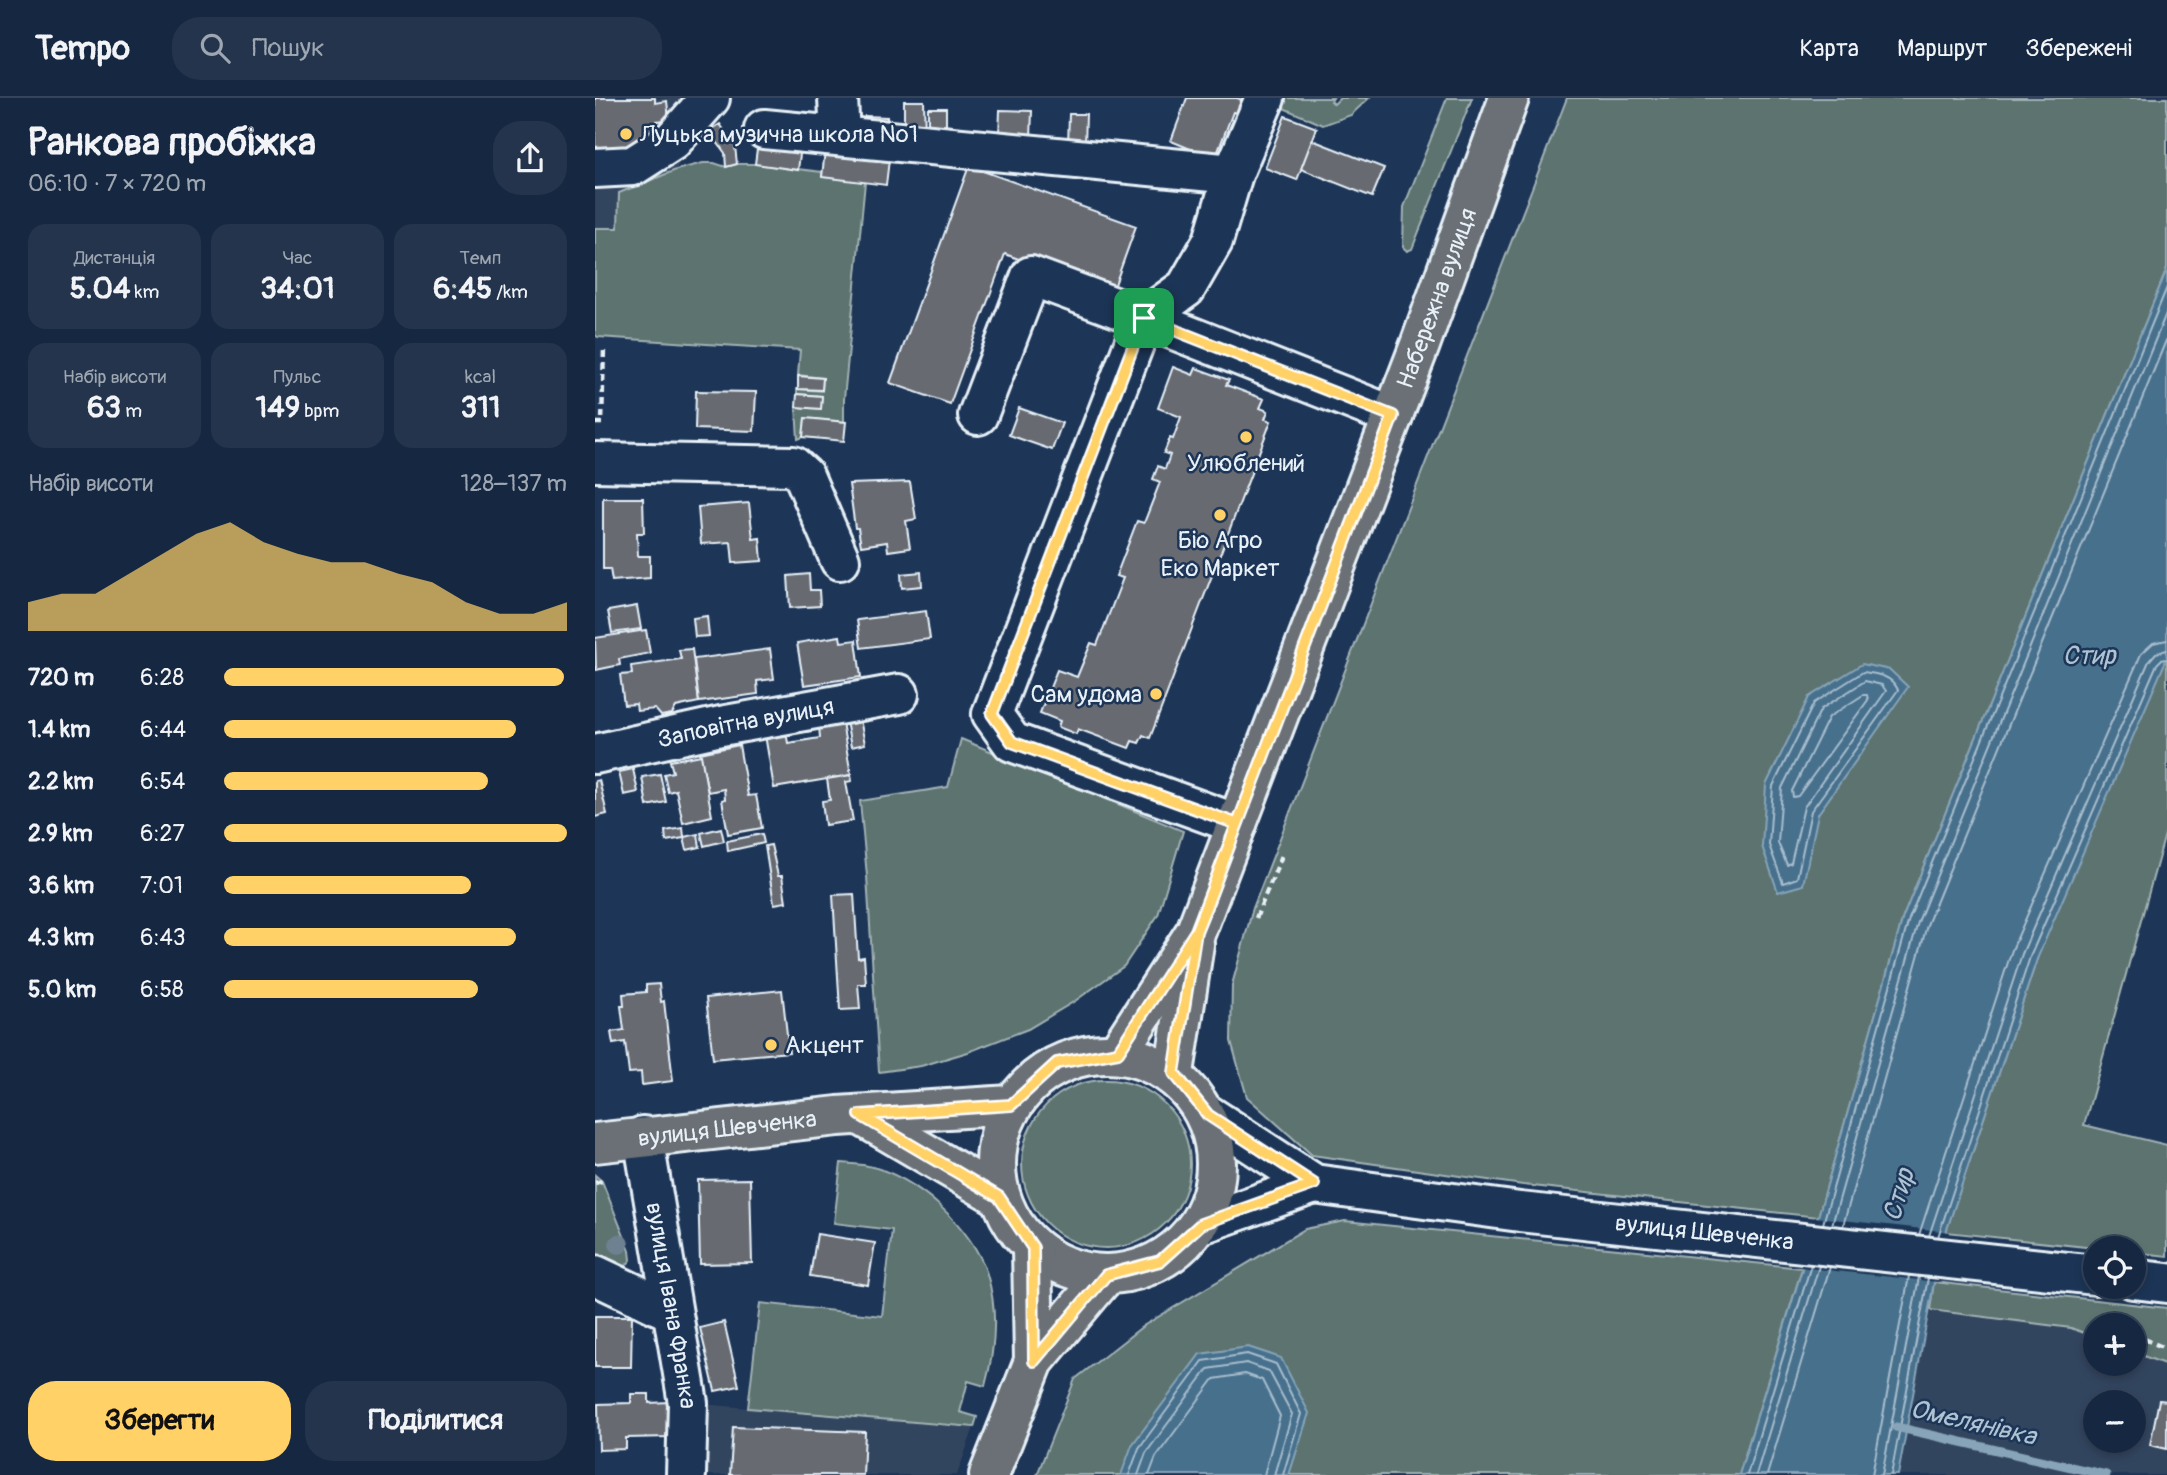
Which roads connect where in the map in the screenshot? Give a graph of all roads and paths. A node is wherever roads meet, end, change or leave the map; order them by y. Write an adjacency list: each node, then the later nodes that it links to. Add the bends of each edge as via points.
1 (710, 98): 7 (street, via 672,141 633,166)
2 (838, 98): 6 (street)
3 (1265, 98): 8 (street)
4 (1509, 98): 12 (main road, Набережна вулиця)
5 (764, 130): 6 (street)
6 (840, 135): 8 (street)
7 (595, 168)
8 (1233, 174): 9 (street, via 1213,241 1187,288)
9 (1144, 318): 11 (street, via 1031,276); 12 (street); 18 (street, via 992,714 1012,742)
10 (604, 348): 13 (path, via 602,423)
11 (978, 415)
12 (1393, 416): 18 (main road, Набережна вулиця)
13 (595, 423)
14 (595, 462): 15 (street, via 793,466 804,476)
15 (840, 560)
16 (899, 694): 17 (street, Заповітна вулиця)
17 (595, 754)
18 (1237, 824): 21 (main road, Набережна вулиця)
19 (1283, 853): 20 (path)
20 (1256, 918)
21 (1196, 931): 22 (main road, Набережна вулиця); 23 (main road, Набережна вулиця)
22 (1118, 1052): 23 (main road); 24 (main road, via 1057,1063)
23 (1174, 1073): 26 (main road)
24 (1011, 1105): 25 (main road, вулиця Шевченка); 32 (main road, via 995,1150)
25 (860, 1115): 27 (main road, вулиця Шевченка); 32 (main road)
26 (1208, 1115): 31 (street, вулиця Шевченка); 33 (main road, via 1219,1170)
27 (643, 1136): 28 (main road, вулиця Шевченка); 40 (street, вулиця Івана Франка)
28 (595, 1143)
29 (602, 1181): 30 (path)
30 (595, 1183)
31 (1314, 1184): 33 (street, вулиця Шевченка); 35 (street, вулиця Шевченка, via 1520,1212)
32 (999, 1197): 34 (main road)
33 (1201, 1224): 37 (main road, via 1160,1261)
34 (1033, 1248): 37 (main road, via 1067,1268); 43 (main road)
35 (2083, 1274)
36 (595, 1275): 40 (street)
37 (1106, 1275): 43 (main road)
38 (2146, 1281): 39 (street)
39 (2167, 1283)
40 (671, 1311): 44 (street, вулиця Івана Франка, via 688,1403)
41 (2146, 1340): 42 (path)
42 (2167, 1349)
43 (1034, 1361): 45 (main road)
44 (686, 1475)
45 (989, 1475)

